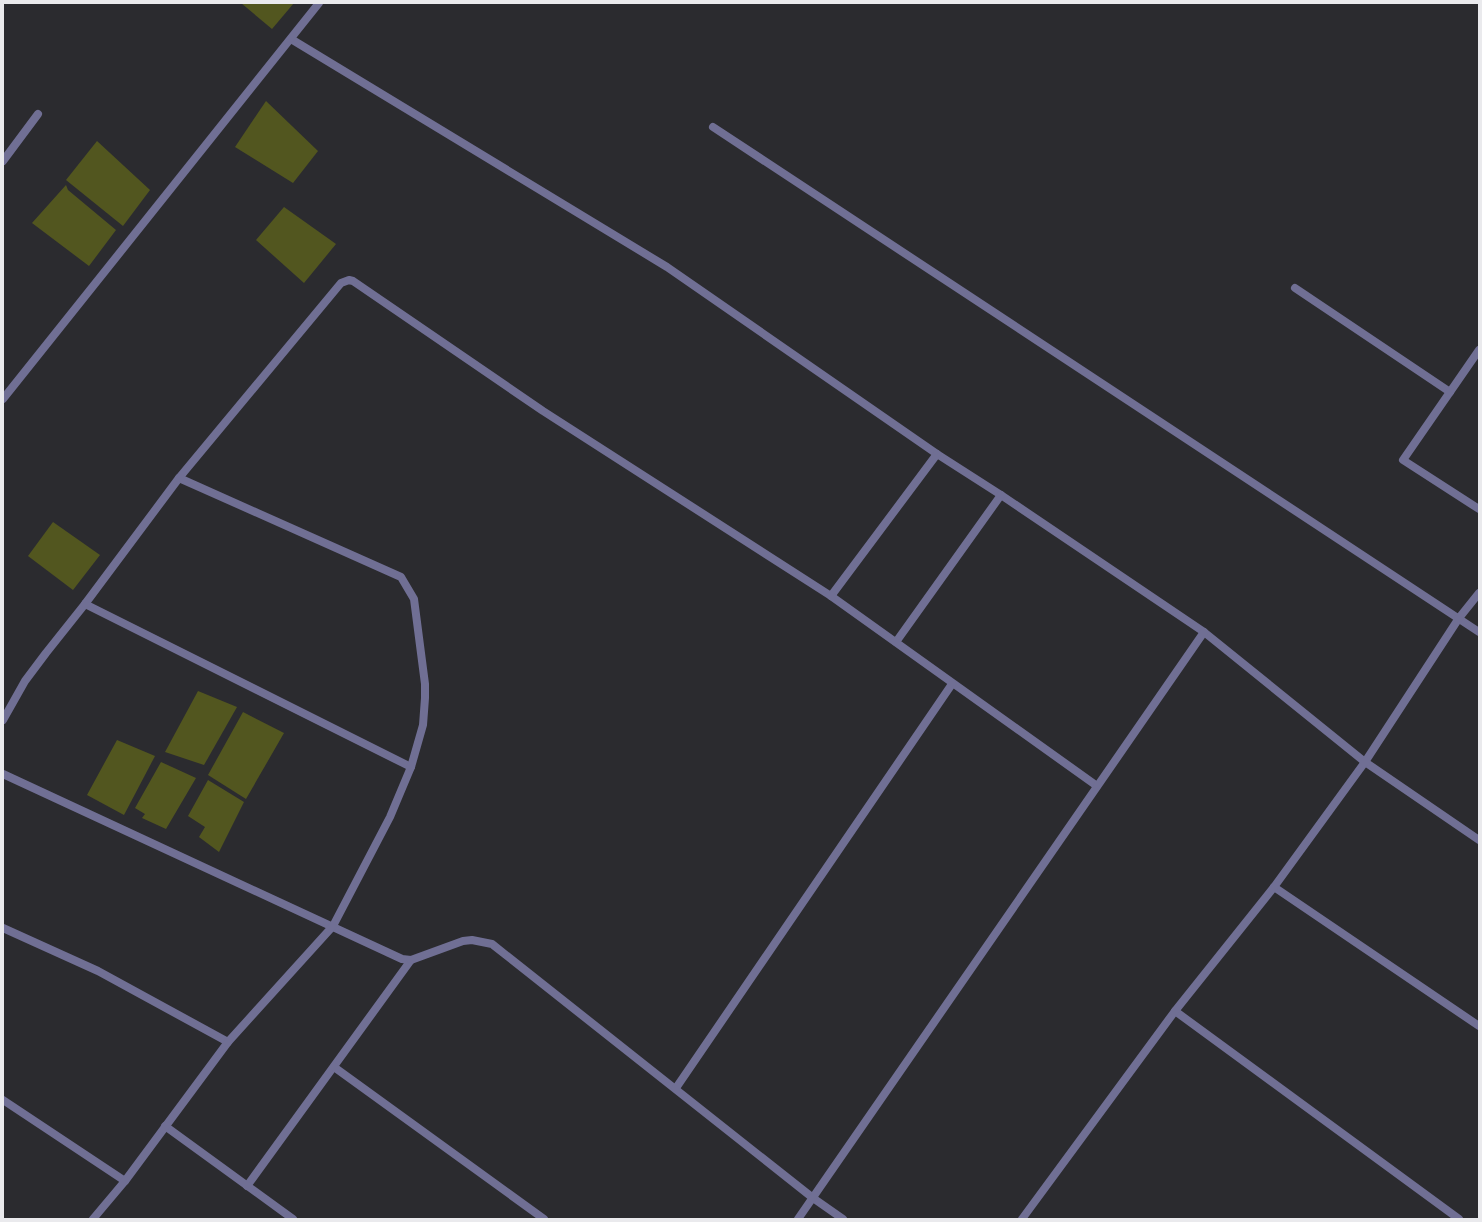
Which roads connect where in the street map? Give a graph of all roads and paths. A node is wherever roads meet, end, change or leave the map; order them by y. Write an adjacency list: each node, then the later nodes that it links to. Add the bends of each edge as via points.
1 (320, 3): 2 (street)
2 (291, 39): 9 (street); 10 (street, via 666,267)
3 (38, 114): 5 (street)
4 (713, 127): 17 (street)
5 (3, 162)
6 (1295, 288): 8 (street)
7 (1479, 350): 8 (street)
8 (1450, 392): 13 (street, via 1403,460)
9 (3, 399)
10 (937, 454): 12 (street); 15 (street)
11 (179, 478): 15 (street, via 341,284 348,280 543,411); 16 (street); 24 (street, via 394,573 407,584 414,598 425,684 423,725)
12 (1001, 495): 18 (street); 20 (street)
13 (1479, 509)
14 (1479, 593): 17 (street)
15 (831, 596): 20 (street)
16 (85, 604): 22 (street, via 25,681); 24 (street)
17 (1459, 618): 19 (street); 23 (street)
18 (1204, 632): 23 (street); 26 (street)
19 (1479, 632)
20 (896, 642): 21 (street)
21 (952, 684): 26 (street); 36 (street)
22 (3, 720)
23 (1365, 762): 27 (street); 28 (street)
24 (411, 767): 29 (street, via 390,817)
25 (3, 774): 29 (street)
26 (1097, 786): 41 (street)
27 (1479, 840)
28 (1274, 887): 32 (street); 33 (street)
29 (333, 926): 31 (street, via 402,959); 34 (street)
30 (3, 928): 34 (street, via 98,971)
31 (411, 960): 35 (street); 36 (street, via 463,941 492,944)
32 (1176, 1011): 47 (street); 48 (street)
33 (1479, 1026)
34 (228, 1042): 38 (street)
35 (334, 1067): 40 (street); 44 (street)
36 (676, 1088): 41 (street)
37 (3, 1100): 39 (street)
38 (165, 1126): 39 (street); 40 (street)
39 (125, 1181): 42 (street)
40 (247, 1186): 43 (street)
41 (813, 1198): 45 (street); 46 (street)
42 (94, 1219)
43 (293, 1219)
44 (544, 1219)
45 (798, 1219)
46 (843, 1219)
47 (1022, 1219)
48 (1459, 1219)

